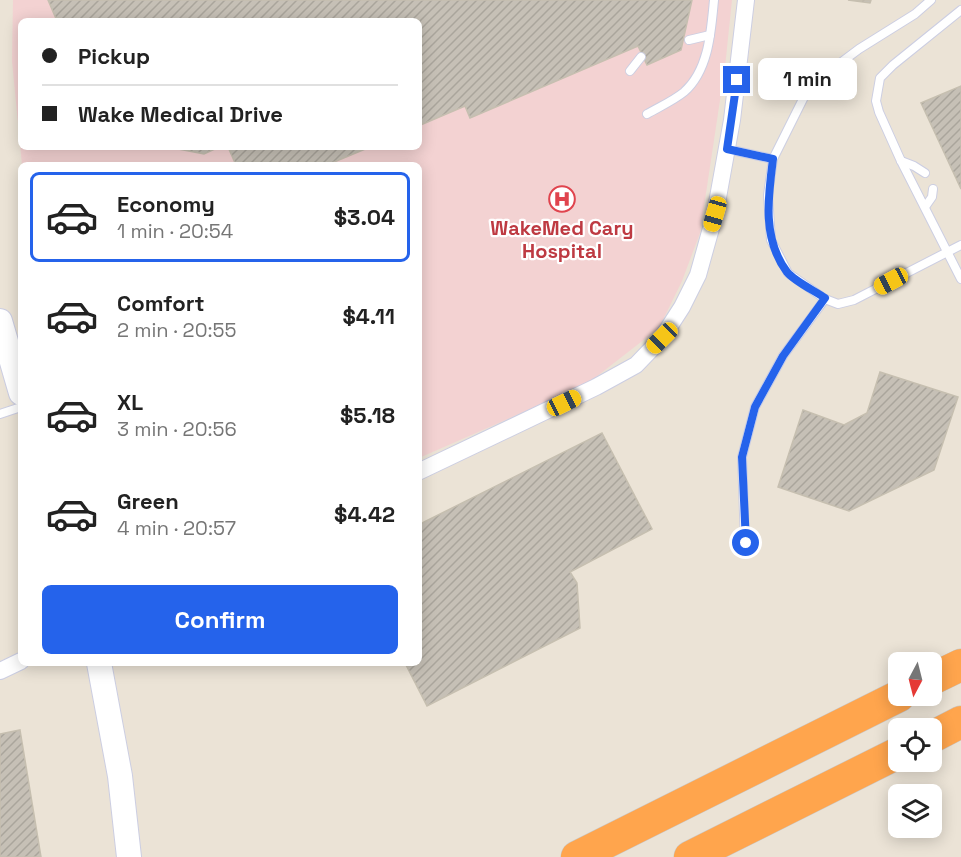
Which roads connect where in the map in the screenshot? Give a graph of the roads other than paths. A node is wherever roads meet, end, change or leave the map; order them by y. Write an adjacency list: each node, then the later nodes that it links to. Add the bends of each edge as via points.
1 (714, 0): 5 (lane)
2 (746, 0): 10 (street)
3 (931, 0): 11 (lane, via 823,76 804,97)
4 (961, 10): 12 (lane, via 880,78 876,101)
5 (710, 35): 6 (lane); 9 (lane, via 700,70 685,91)
6 (689, 40)
7 (641, 57): 8 (lane)
8 (630, 70)
9 (648, 114)
10 (727, 149): 11 (lane); 25 (street, via 698,275 662,338 636,365)
11 (773, 159): 19 (lane, via 768,195 771,240 788,273)
12 (901, 161): 13 (lane); 15 (lane)
13 (924, 173)
14 (933, 189): 15 (lane)
15 (925, 207): 17 (lane)
16 (961, 244): 17 (lane)
17 (947, 251): 18 (lane); 19 (lane, via 854,300 838,304)
18 (961, 279)
19 (825, 298): 26 (lane, via 783,356 755,407 742,457)
20 (0, 321): 21 (main road)
21 (4, 349): 22 (main road)
22 (18, 385)
23 (18, 408): 24 (lane)
24 (0, 414)
25 (422, 470)
26 (746, 543)
27 (18, 663): 30 (street)
28 (961, 664): 31 (highway)
29 (100, 666): 36 (main road, via 120,776)
30 (0, 671)
31 (942, 674)
32 (888, 702): 37 (highway)
33 (961, 722): 34 (highway)
34 (942, 732)
35 (888, 758): 38 (highway)
36 (129, 857)
37 (577, 857)
38 (690, 857)

